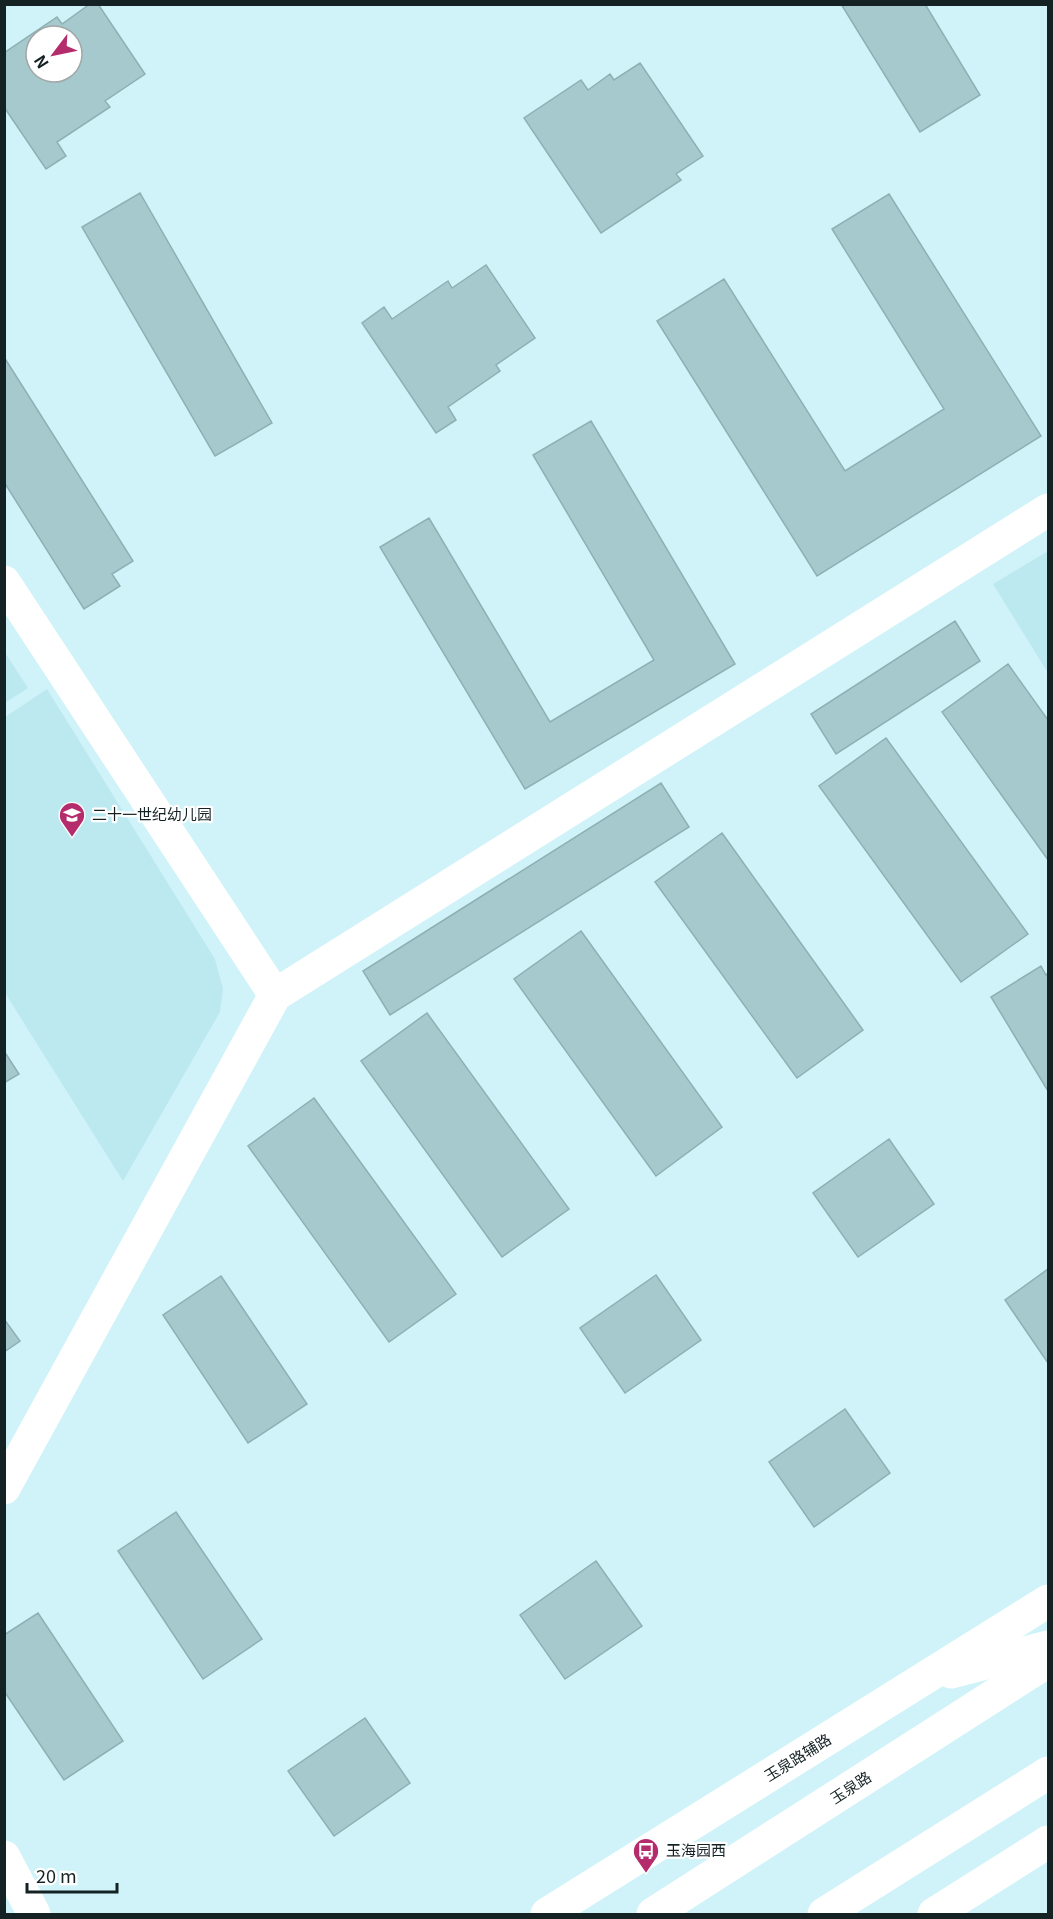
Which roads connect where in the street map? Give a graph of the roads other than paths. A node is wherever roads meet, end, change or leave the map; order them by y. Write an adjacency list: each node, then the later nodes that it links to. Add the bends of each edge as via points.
1 (1048, 510): 3 (street)
2 (4, 582): 3 (street)
3 (275, 995): 4 (street)
4 (4, 1488)
5 (1048, 1601): 8 (street, 玉泉路辅路)
6 (1048, 1647): 8 (street)
7 (1048, 1661): 14 (street, 玉泉路)
8 (922, 1679): 13 (street, 玉泉路辅路)
9 (1048, 1773): 15 (street)
10 (1048, 1842): 16 (street)
11 (4, 1857): 12 (street)
12 (33, 1914)
13 (548, 1914)
14 (653, 1914)
15 (824, 1914)
16 (934, 1914)

